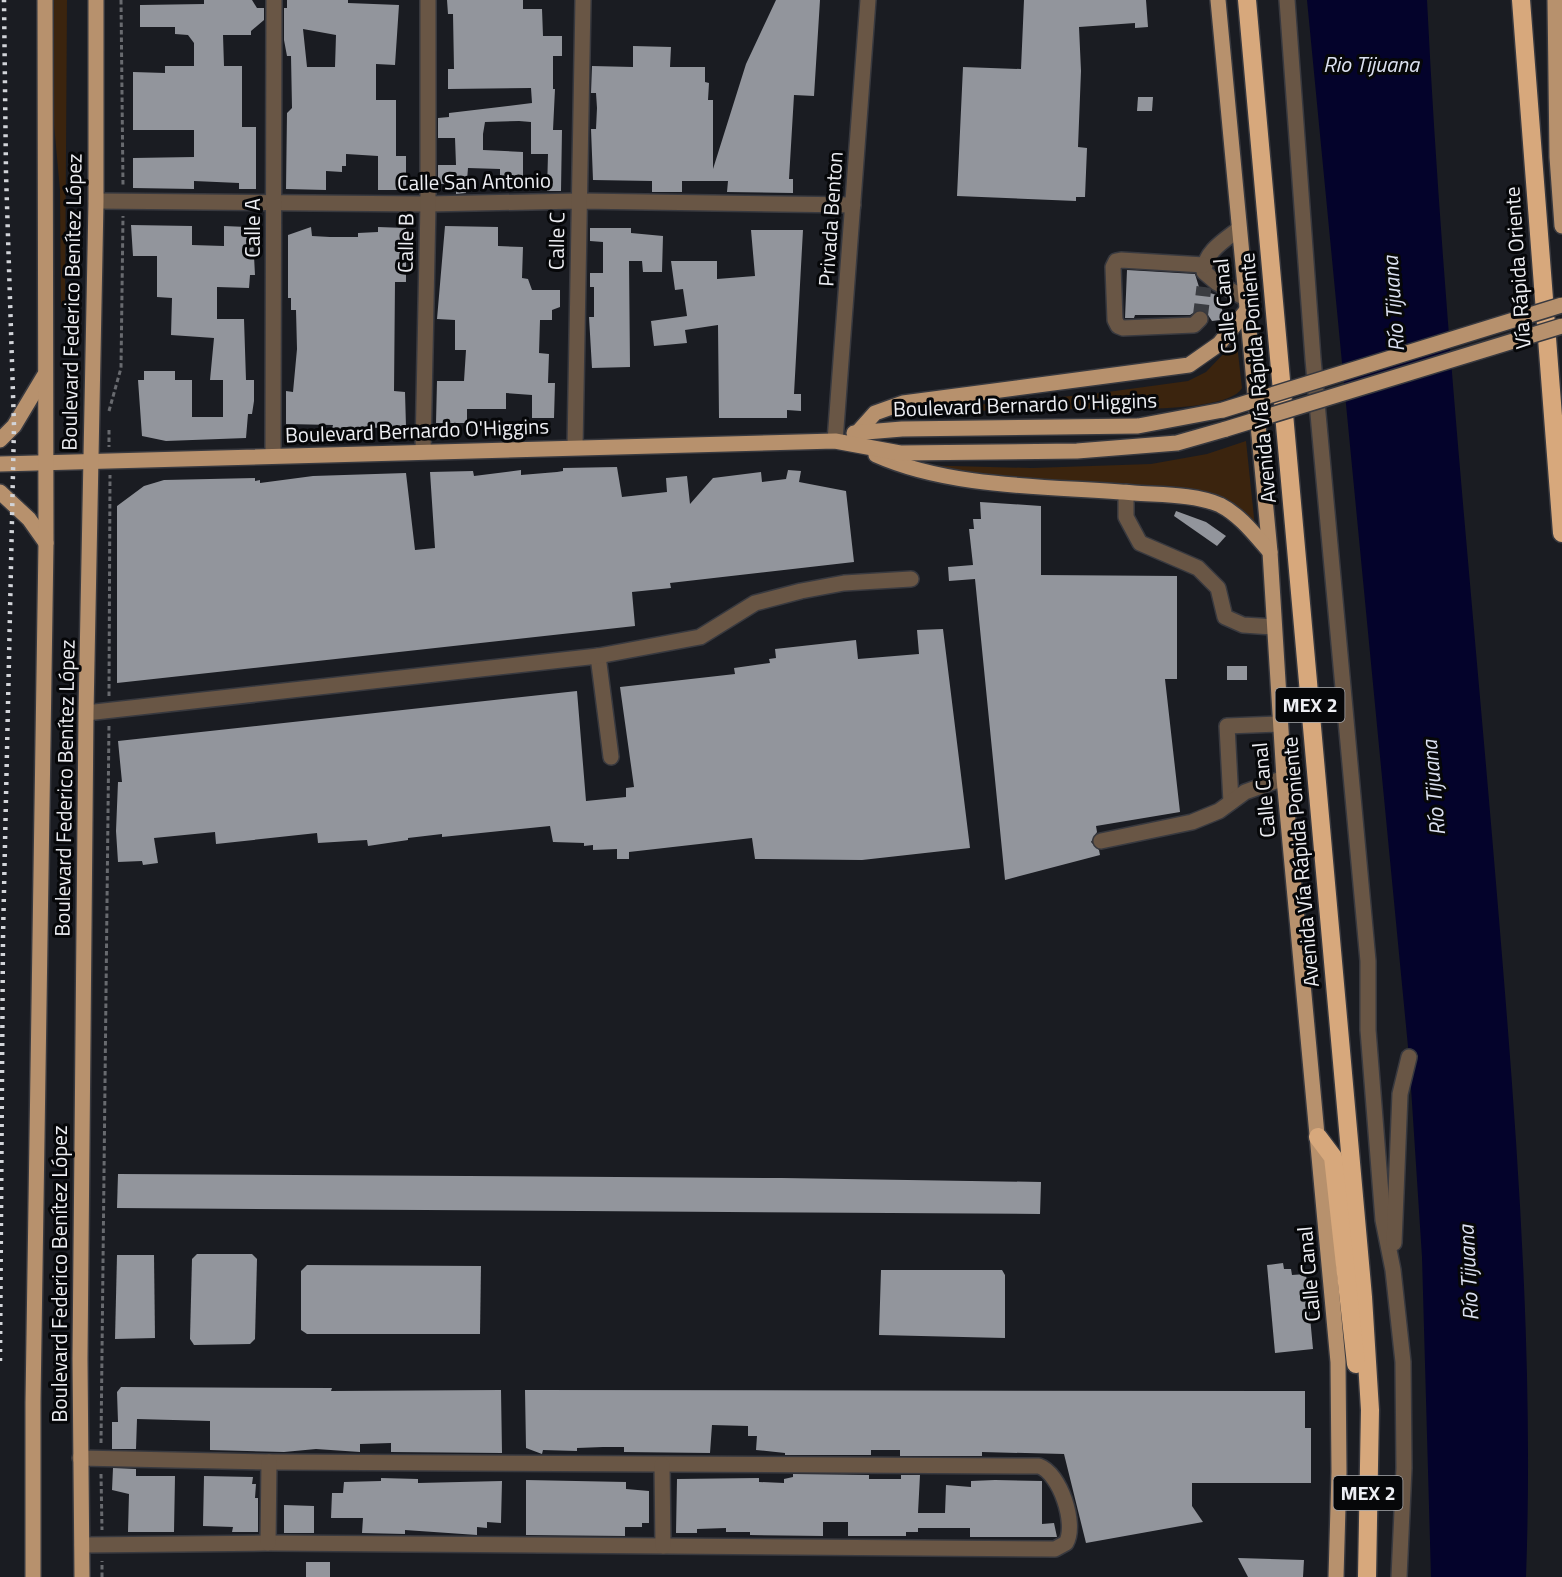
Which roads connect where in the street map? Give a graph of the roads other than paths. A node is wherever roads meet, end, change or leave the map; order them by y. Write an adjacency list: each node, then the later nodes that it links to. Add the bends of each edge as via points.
1 (45, 0): 26 (main road, Boulevard Federico Benítez López)
2 (96, 0): 13 (main road, Boulevard Federico Benítez López)
3 (274, 0): 15 (street, Calle A)
4 (428, 0): 16 (street, Calle B)
5 (583, 0): 14 (street, Calle C)
6 (868, 0): 17 (street, Privada Benton)
7 (1218, 0): 19 (main road, Calle Canal)
8 (1247, 0): 54 (highway, Avenida Vía Rápida Poniente / MEX 2)
9 (1287, 0): 53 (street, via 1313,359 1368,961 1368,1030 1383,1220)
10 (1521, 0): 39 (highway, Vía Rápida Oriente)
11 (1555, 0): 12 (main road)
12 (1560, 161): 18 (main road)
13 (96, 201): 15 (street, Calle San Antonio); 34 (main road, Boulevard Federico Benítez López)
14 (579, 201): 16 (street, Calle San Antonio); 17 (street, Calle San Antonio); 30 (street, Calle C)
15 (274, 204): 16 (street, Calle San Antonio); 33 (street, Calle A)
16 (428, 204): 32 (street, Calle B)
17 (853, 205): 29 (street, Privada Benton)
18 (1562, 226)
19 (1239, 229): 20 (street, via 1214,249); 22 (main road, Calle Canal)
20 (1204, 268): 21 (street); 22 (street); 24 (street, via 1121,260 1113,267 1118,326 1194,325)
21 (1204, 287)
22 (1246, 304): 27 (main road, via 1219,344 1189,365 903,403 875,413); 41 (main road, Calle Canal)
23 (1562, 305): 27 (main road, Boulevard Bernardo O'Higgins, bridge, via 1223,410 1138,426)
24 (1200, 319)
25 (1562, 326): 31 (main road, Boulevard Bernardo O'Higgins, bridge, via 1177,443 1140,448 900,453)
26 (44, 376): 28 (main road, via 14,426); 35 (main road, Boulevard Federico Benítez López)
27 (858, 432): 29 (main road, Boulevard Bernardo O'Higgins)
28 (0, 440)
29 (835, 441): 30 (main road, Boulevard Bernardo O'Higgins); 31 (main road, Boulevard Bernardo O'Higgins)
30 (575, 447): 32 (main road, Boulevard Bernardo O'Higgins)
31 (860, 448): 38 (main road, via 895,464 937,474)
32 (423, 452): 33 (main road, Boulevard Bernardo O'Higgins)
33 (273, 456): 34 (main road, Boulevard Bernardo O'Higgins)
34 (91, 462): 35 (main road, Boulevard Bernardo O'Higgins); 45 (main road, Boulevard Federico Benítez López)
35 (46, 463): 36 (main road, Boulevard Bernardo O'Higgins); 40 (main road, Boulevard Federico Benítez López)
36 (0, 464)
37 (0, 492): 40 (main road, via 29,519)
38 (1126, 492): 41 (main road, via 1219,505 1248,526); 43 (street, via 1126,517 1140,543 1198,568 1218,588 1225,617 1243,624)
39 (1562, 533)
40 (46, 543): 61 (main road, Boulevard Federico Benítez López)
41 (1270, 552): 43 (main road, Calle Canal)
42 (911, 579): 44 (street, via 844,583 801,591 756,603 700,637)
43 (1275, 627): 46 (main road, Calle Canal)
44 (598, 656): 45 (street); 47 (street)
45 (86, 713): 55 (main road, Boulevard Federico Benítez López)
46 (1280, 724): 48 (main road, Calle Canal); 49 (street, via 1227,726)
47 (611, 757)
48 (1284, 778): 49 (street, via 1254,788); 52 (main road, Calle Canal)
49 (1231, 802): 50 (street, via 1192,822)
50 (1101, 841)
51 (1409, 1057): 53 (street, via 1400,1094)
52 (1318, 1137): 54 (highway, via 1333,1157 1358,1384); 63 (main road, Calle Canal, via 1338,1362)
53 (1393, 1270): 65 (street, via 1403,1362)
54 (1370, 1410): 64 (highway, Avenida Vía Rápida Poniente / MEX 2)
55 (80, 1458): 56 (street); 59 (main road, Boulevard Federico Benítez López)
56 (269, 1462): 57 (street); 58 (street)
57 (662, 1465): 60 (street); 60 (street, via 1039,1466 1053,1474 1060,1484 1070,1527 1066,1543 1055,1549)
58 (268, 1543): 59 (street); 60 (street)
59 (82, 1545): 62 (main road, Boulevard Federico Benítez López)
60 (663, 1546)
61 (33, 1577)
62 (82, 1577)
63 (1336, 1577)
64 (1367, 1577)
65 (1399, 1577)

